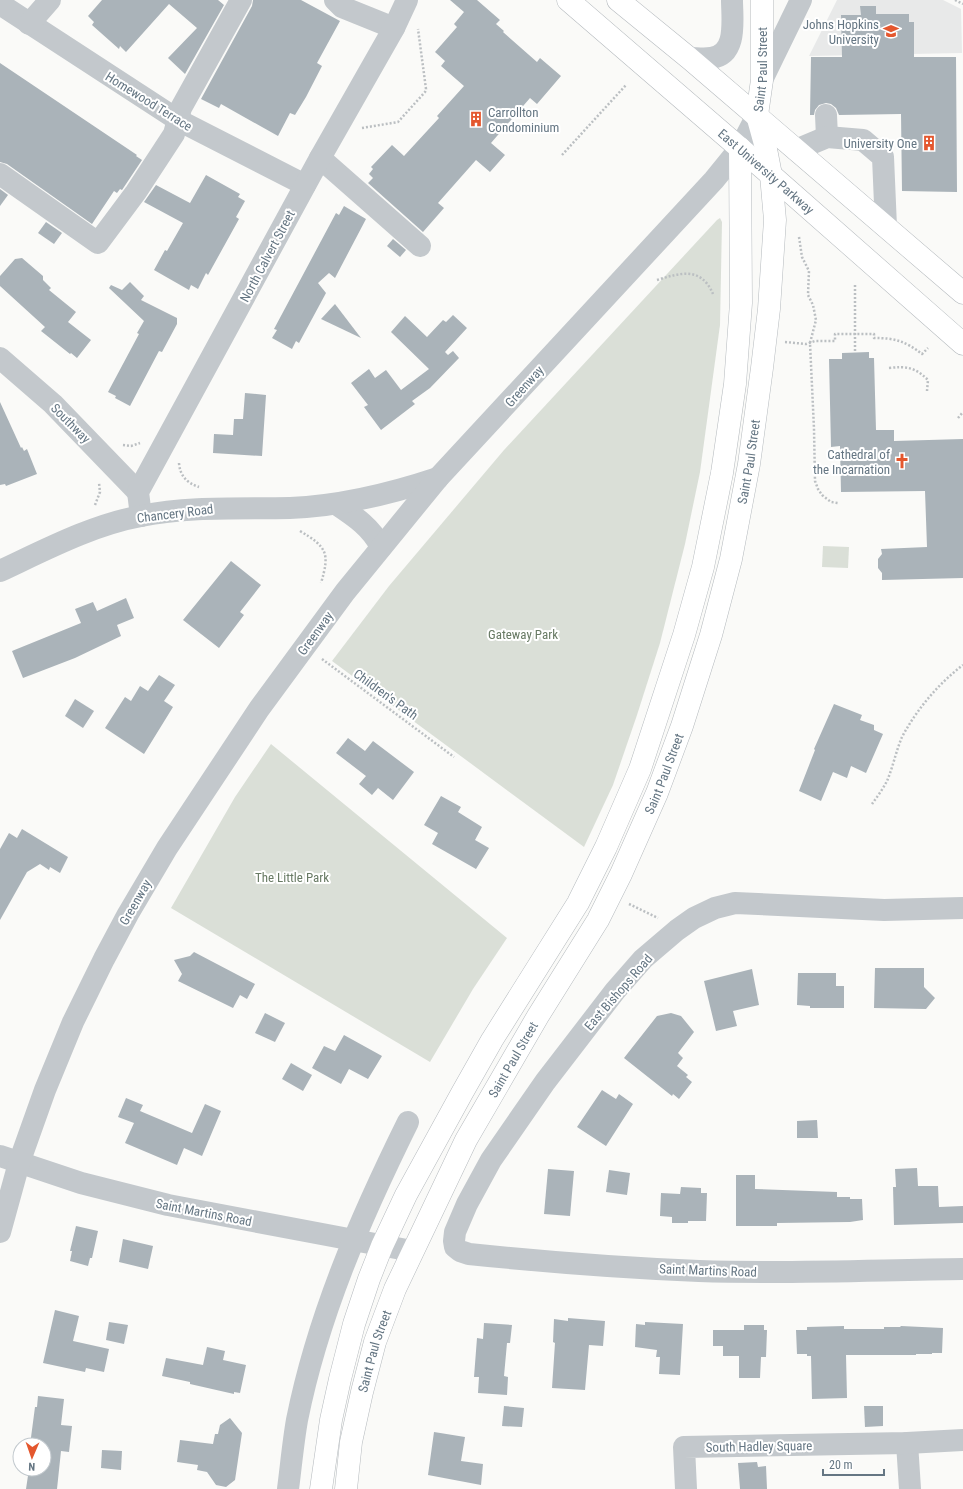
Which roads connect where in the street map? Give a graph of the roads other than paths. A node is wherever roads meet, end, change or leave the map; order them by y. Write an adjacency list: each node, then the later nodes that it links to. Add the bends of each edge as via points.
1 (50, 0): 11 (street)
2 (241, 0): 17 (street, via 181,108)
3 (335, 0): 12 (street, via 342,7)
4 (407, 0): 12 (street, North Calvert Street)
5 (568, 0): 19 (main road, East University Parkway)
6 (618, 0): 13 (main road)
7 (732, 0): 13 (street, via 732,35 727,49 715,57)
8 (762, 0): 14 (main road, Saint Paul Street)
9 (801, 0): 14 (street)
10 (0, 4): 11 (street, Homewood Terrace)
11 (29, 24): 17 (street, Homewood Terrace)
12 (394, 28): 21 (street, North Calvert Street)
13 (689, 58): 15 (main road)
14 (762, 80): 15 (main road, Saint Paul Street)
15 (757, 115): 19 (street, Greenway); 20 (main road); 23 (main road, Saint Paul Street)
16 (826, 115): 18 (street)
17 (178, 120): 22 (street, via 172,137 98,243); 24 (street, Homewood Terrace)
18 (827, 137): 20 (street); 25 (street, via 863,140 883,157)
19 (740, 148): 23 (main road, East University Parkway); 30 (street, Greenway, via 714,180); 41 (main road, Saint Paul Street, via 741,303 735,384 722,473 706,552 684,635 640,770 578,903 496,1033 406,1195)
20 (796, 150): 25 (main road)
21 (320, 158): 24 (street, North Calvert Street); 26 (street)
22 (0, 174)
23 (770, 175): 28 (main road, East University Parkway); 43 (main road, Saint Paul Street, via 775,220 769,309 749,464 731,559 711,635 682,726 657,793 598,920 538,1016 466,1140)
24 (305, 184): 31 (street, North Calvert Street)
25 (886, 227): 27 (main road)
26 (420, 246)
27 (963, 292)
28 (963, 344)
29 (0, 358): 31 (street, Southway, via 53,404)
30 (438, 478): 32 (street, Chancery Road, via 403,490); 34 (street, Greenway)
31 (138, 492): 33 (street)
32 (336, 504): 33 (street, Chancery Road, via 290,508 219,508); 34 (street, via 367,527)
33 (141, 516): 35 (street, Chancery Road, via 95,529)
34 (381, 547): 38 (street, Greenway, via 259,709 167,848 128,914)
35 (0, 571)
36 (963, 908): 42 (street, East Bishops Road, via 884,910 735,903 714,908 694,918 643,959 545,1082 480,1178 455,1232)
37 (408, 1122): 40 (street)
38 (10, 1160): 39 (street, Greenway); 40 (street, Saint Martins Road, via 81,1183 168,1205)
39 (0, 1232)
40 (352, 1241): 41 (street, Saint Martins Road); 47 (street, via 321,1326 308,1375 297,1420)
41 (382, 1246): 43 (street, Saint Martins Road); 48 (main road, Saint Paul Street, via 354,1324 340,1379)
42 (455, 1247): 44 (street, Saint Martins Road, via 469,1254 528,1260 700,1271)
43 (412, 1251): 49 (main road, Saint Paul Street, via 373,1350 351,1442)
44 (963, 1269)
45 (963, 1440): 46 (street, South Hadley Square)
46 (907, 1443): 50 (street, South Hadley Square, via 684,1447); 51 (street)
47 (288, 1489)
48 (321, 1489)
49 (346, 1489)
50 (686, 1489)
51 (910, 1489)

